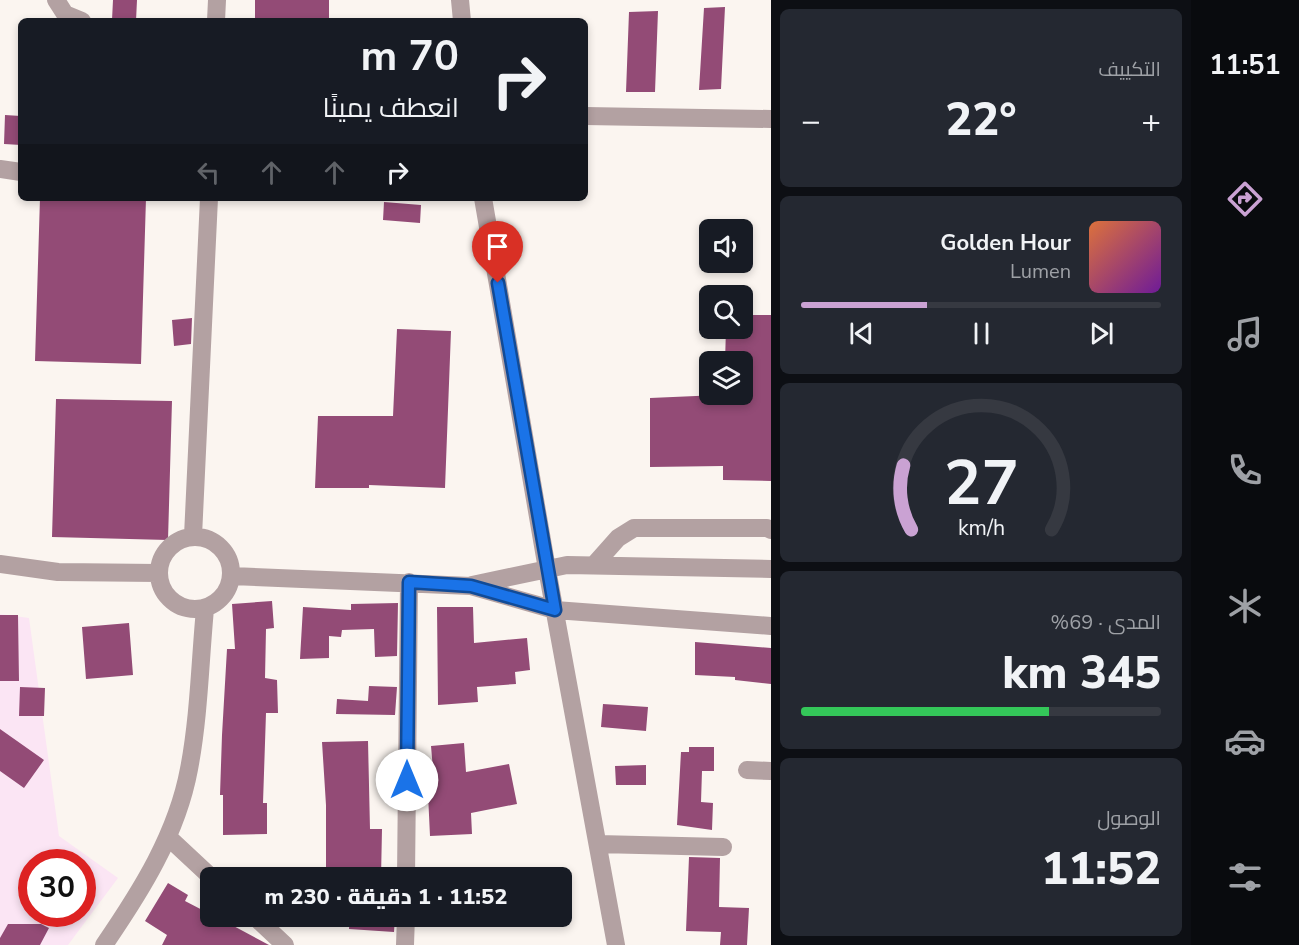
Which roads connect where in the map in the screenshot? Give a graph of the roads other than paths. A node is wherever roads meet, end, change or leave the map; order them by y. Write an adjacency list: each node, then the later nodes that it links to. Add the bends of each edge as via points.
1 (56, 0): 4 (street, via 65,14)
2 (217, 0): 5 (street)
3 (460, 0): 6 (street)
4 (75, 18)
5 (216, 18)
6 (462, 18)
7 (588, 116): 8 (street)
8 (771, 119)
9 (0, 169): 10 (street)
10 (18, 172)
11 (209, 201): 14 (street)
12 (484, 201): 17 (street)
13 (771, 530): 16 (street, via 634,528 618,538)
14 (193, 536): 19 (street, via 176,542 163,555); 20 (street, via 213,541 228,556)
15 (0, 564): 19 (street, via 58,572)
16 (594, 565): 17 (street, via 567,564); 18 (street)
17 (547, 569): 22 (street); 24 (street)
18 (771, 569)
19 (158, 573): 23 (street, via 165,594 183,608)
20 (232, 576): 21 (street); 23 (street, via 224,597)
21 (409, 582): 22 (street); 32 (street)
22 (471, 586): 24 (street)
23 (205, 609): 28 (street, via 189,770)
24 (555, 610): 25 (street); 29 (street)
25 (771, 626)
26 (747, 770): 27 (street)
27 (771, 771)
28 (168, 837): 31 (street); 35 (street, via 141,891)
29 (598, 844): 30 (street); 38 (street)
30 (723, 847)
31 (200, 867)
32 (406, 867)
33 (266, 927): 36 (street)
34 (406, 927): 37 (street)
35 (104, 945)
36 (285, 945)
37 (405, 945)
38 (616, 945)

